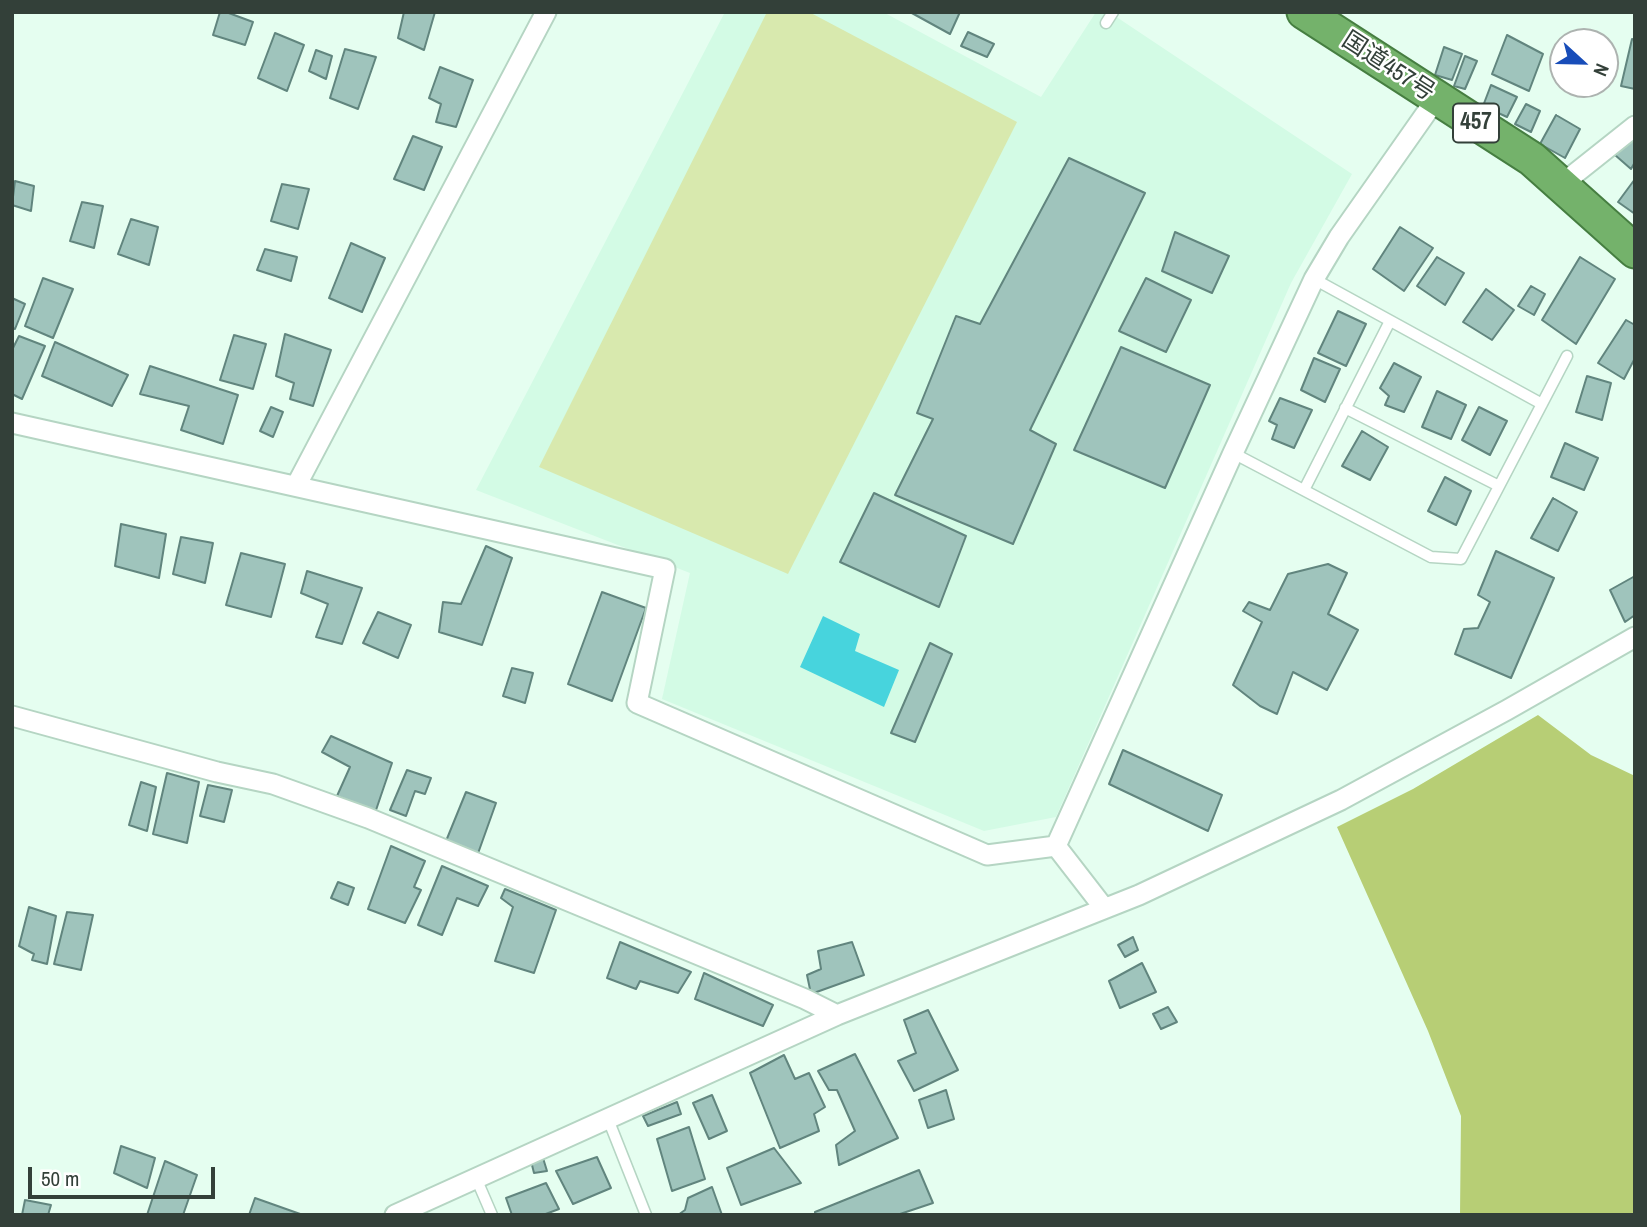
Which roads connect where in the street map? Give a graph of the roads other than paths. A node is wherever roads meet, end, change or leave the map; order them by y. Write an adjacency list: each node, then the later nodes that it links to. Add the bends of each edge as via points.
1 (546, 12): 16 (street)
2 (1113, 12): 4 (lane)
3 (1304, 12): 5 (highway, 国道457号 / 457)
4 (1106, 23)
5 (1437, 99): 7 (highway, 国道457号 / 457, via 1532,159); 9 (street)
6 (1635, 126): 7 (street)
7 (1562, 184): 8 (highway, 国道457号 / 457)
8 (1635, 251)
9 (1314, 279): 10 (lane); 15 (street)
10 (1390, 321): 12 (lane); 13 (lane)
11 (1567, 356): 12 (lane)
12 (1542, 404): 17 (lane)
13 (1345, 408): 17 (lane); 18 (lane)
14 (12, 423): 16 (street)
15 (1233, 453): 18 (lane); 21 (street)
16 (296, 486): 21 (street, via 665,569 637,703 987,855)
17 (1499, 486): 18 (lane, via 1461,559 1431,557)
18 (1304, 490)
19 (1635, 637): 22 (street, via 1341,800)
20 (12, 716): 23 (street, via 273,785 368,818)
21 (1056, 846): 22 (street)
22 (1104, 908): 23 (street)
23 (837, 1015): 24 (street)
24 (608, 1119): 25 (street); 28 (lane)
25 (476, 1178): 26 (street); 27 (lane)
26 (395, 1215)
27 (492, 1215)
28 (646, 1215)

